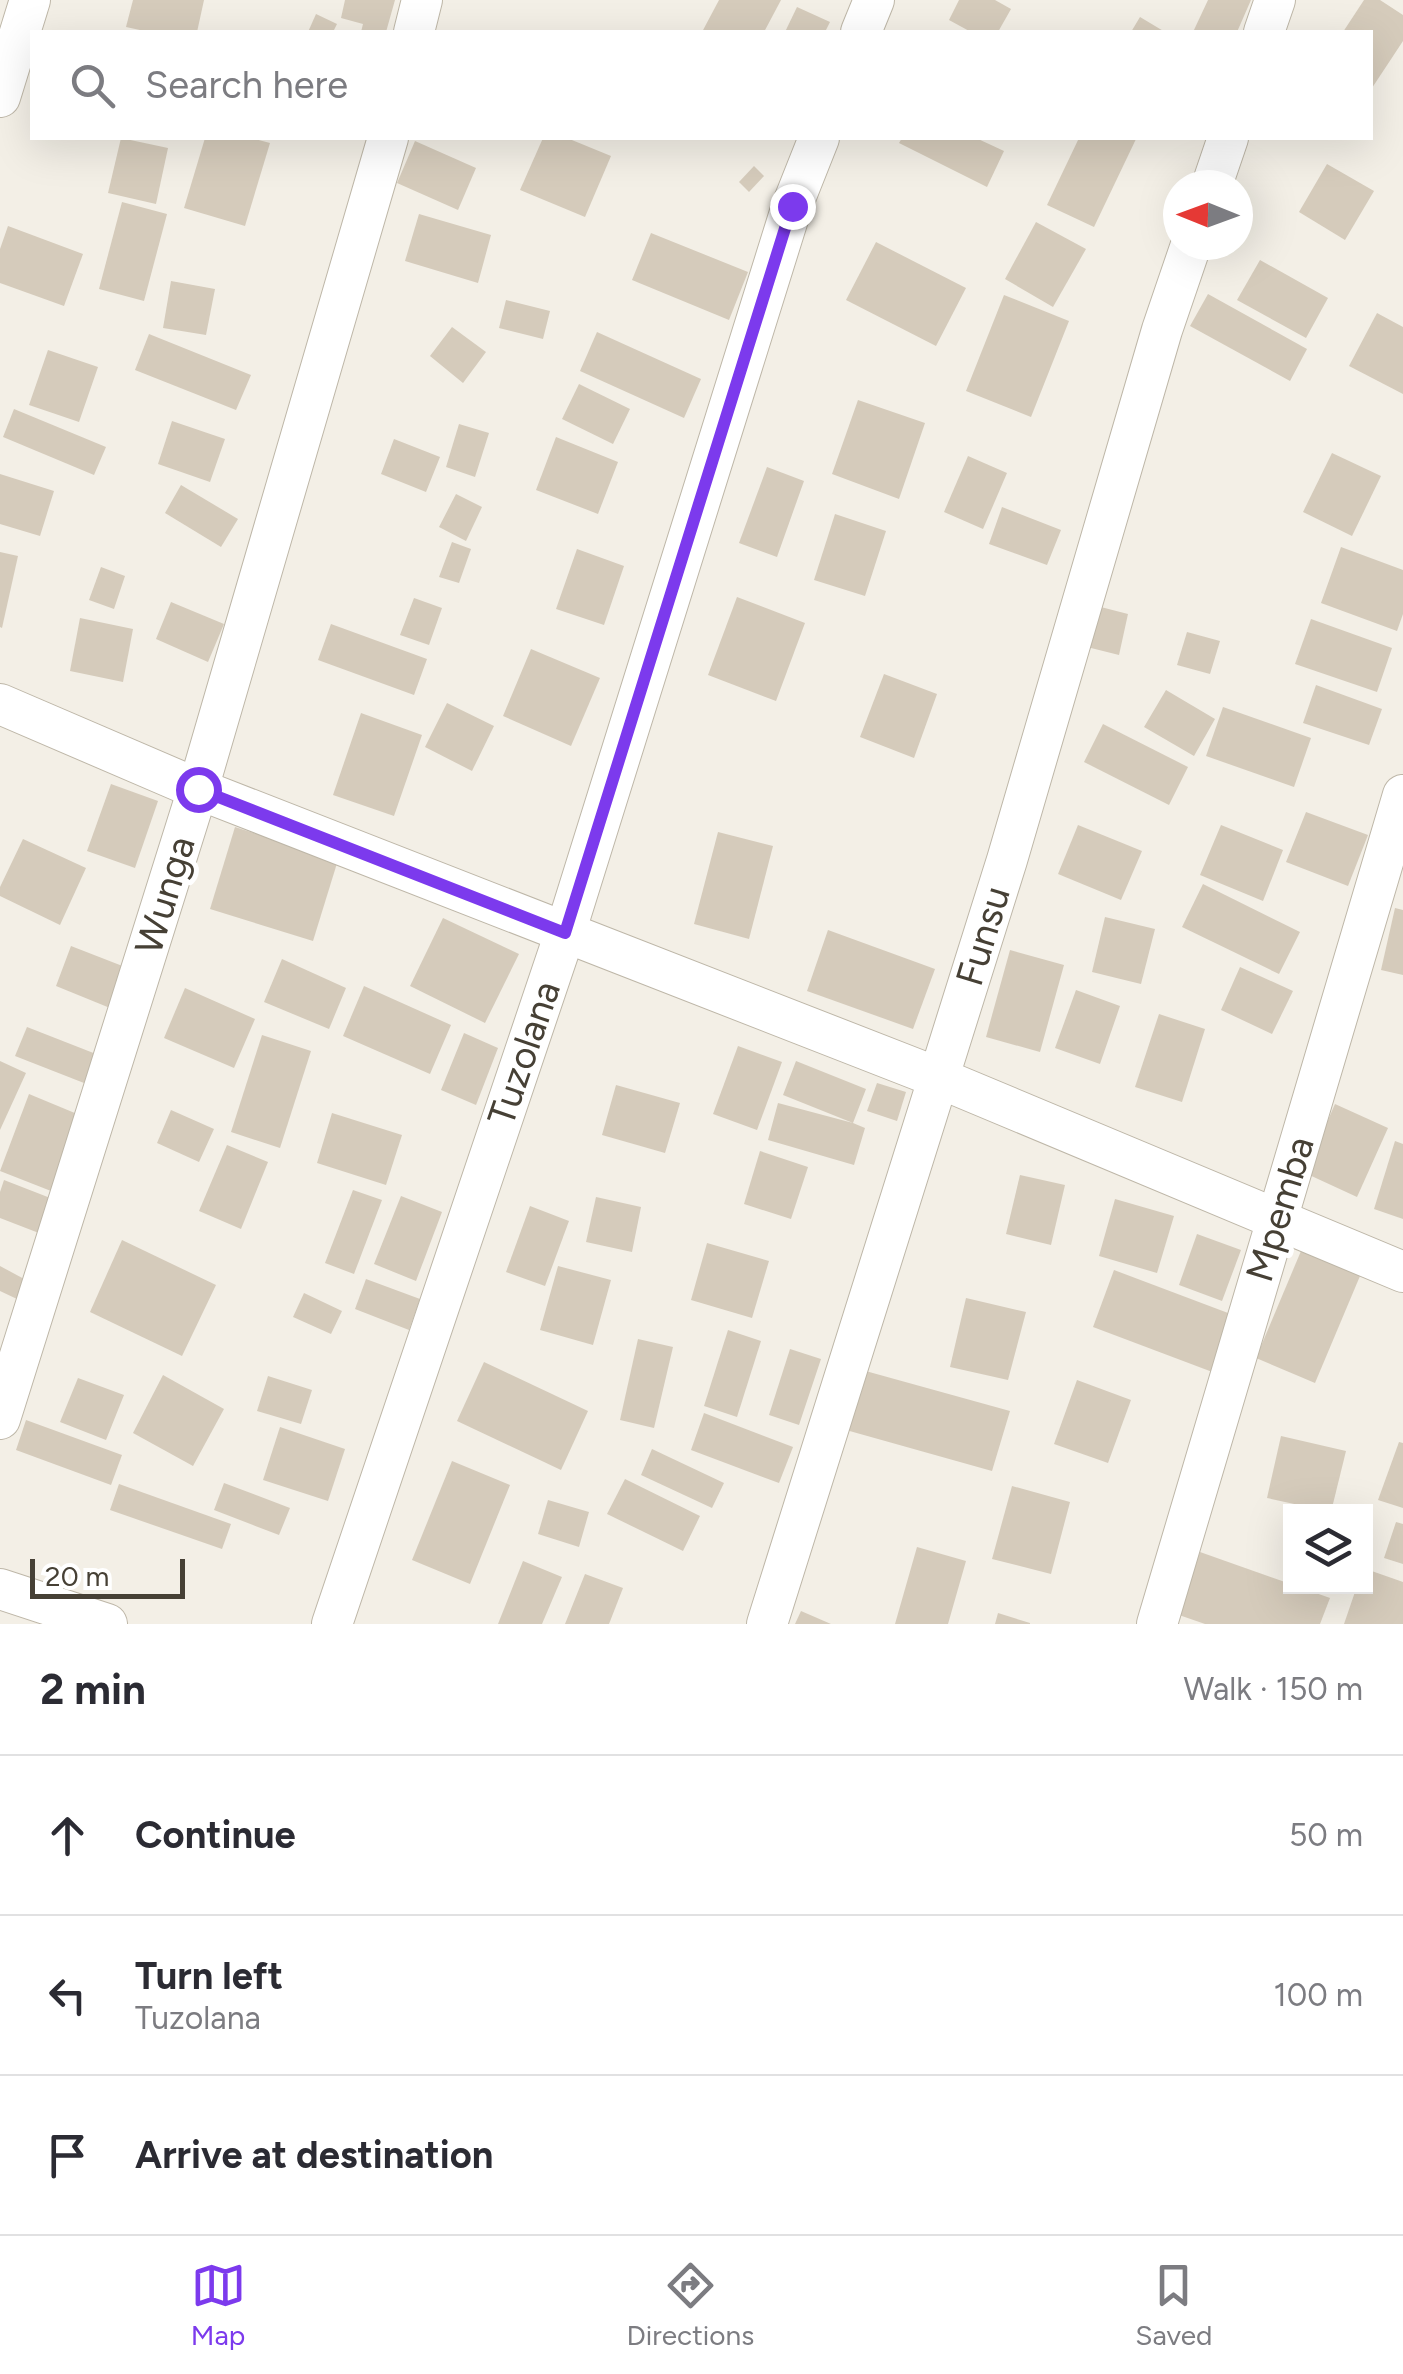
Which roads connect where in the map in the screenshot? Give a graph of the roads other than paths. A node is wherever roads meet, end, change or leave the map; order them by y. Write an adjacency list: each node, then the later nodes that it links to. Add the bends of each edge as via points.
1 (30, 0): 8 (street)
2 (422, 0): 5 (street)
3 (874, 0): 6 (street)
4 (1275, 0): 7 (street)
5 (414, 30)
6 (861, 30)
7 (1265, 30)
8 (0, 97)
9 (387, 140): 15 (street, Wunga)
10 (818, 140): 17 (street, Tuzolana, via 775,259)
11 (1227, 140): 12 (street)
12 (1217, 170)
13 (1186, 260): 18 (street, Funsu)
14 (0, 704): 15 (street)
15 (198, 789): 17 (street); 21 (street, Wunga)
16 (1403, 795): 19 (street, Mpemba)
17 (565, 933): 18 (street); 24 (street, Tuzolana)
18 (939, 1078): 19 (street); 25 (street, Funsu)
19 (1276, 1222): 20 (street); 26 (street, Mpemba)
20 (1403, 1272)
21 (0, 1419)
22 (0, 1589): 23 (street)
23 (108, 1624)
24 (332, 1624)
25 (767, 1624)
26 (1157, 1624)

